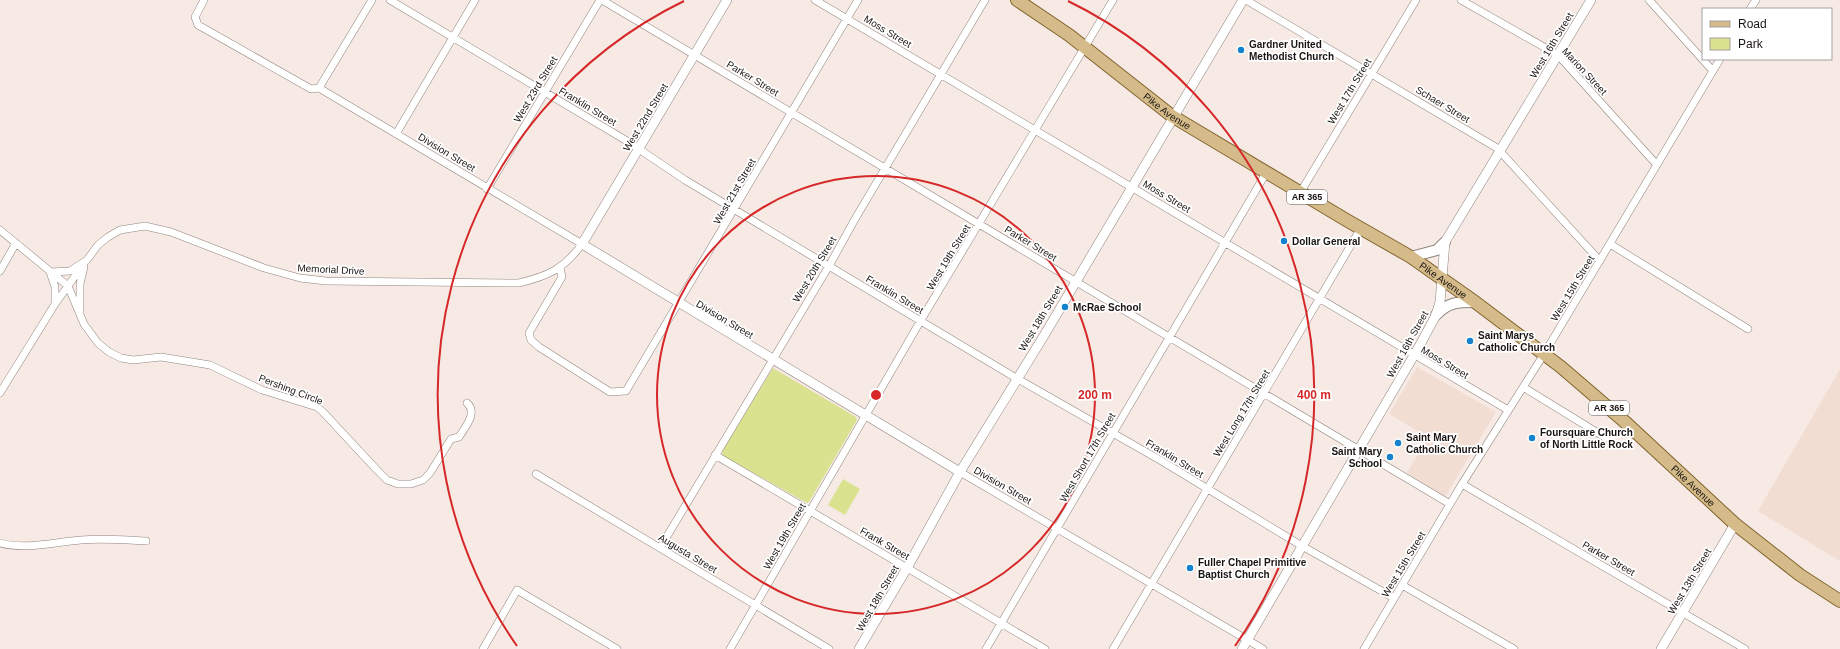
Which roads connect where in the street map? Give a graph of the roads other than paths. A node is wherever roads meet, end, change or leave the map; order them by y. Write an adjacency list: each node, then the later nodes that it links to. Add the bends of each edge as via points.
1 (372, 0): 29 (street)
2 (390, 0): 19 (street, Franklin Street)
3 (476, 0): 19 (street)
4 (601, 0): 21 (street, Parker Street); 30 (street, West 23rd Street)
5 (728, 0): 21 (street, West 22nd Street)
6 (815, 0): 18 (street, Moss Street)
7 (858, 0): 18 (street, West 21st Street)
8 (985, 0): 28 (street, West 20th Street)
9 (1017, 0): 20 (main road, Pike Avenue / AR 365)
10 (1113, 0): 20 (street, West 19th Street)
11 (1243, 0): 32 (street, West 18th Street)
12 (1246, 0): 27 (street, Schaer Street)
13 (1416, 0): 27 (street, West 17th Street)
14 (1461, 0): 22 (street, Marion Street)
15 (1591, 0): 22 (street, West 16th Street)
16 (1649, 0): 23 (street)
17 (204, 1): 29 (street, Division Street, via 196,17 198,25 311,89)
18 (847, 18): 28 (street, Moss Street); 31 (street, West 21st Street)
19 (453, 38): 30 (street, Franklin Street); 34 (street)
20 (1084, 47): 32 (main road, Pike Avenue / AR 365); 33 (street, West 19th Street)
21 (695, 55): 31 (street, Parker Street); 35 (street, West 22nd Street)
22 (1558, 55): 36 (street, West 16th Street); 37 (street, Marion Street)
23 (1702, 59)
24 (1703, 60): 26 (street)
25 (1719, 60): 26 (street, West 15th Street)
26 (1713, 71): 37 (street, West 15th Street)
27 (1372, 73): 36 (street, Schaer Street); 42 (street, West 17th Street)
28 (941, 74): 33 (street, Moss Street); 38 (street, West 20th Street)
29 (319, 88): 34 (street, Division Street)
30 (545, 92): 35 (street, Franklin Street); 41 (street, West 23rd Street)
31 (792, 112): 38 (street, Parker Street); 43 (street, West 21st Street)
32 (1172, 116): 39 (main road, Pike Avenue / AR 365); 40 (street, West 18th Street)
33 (1035, 129): 40 (street, Moss Street); 44 (street, West 19th Street)
34 (396, 134): 41 (street, Division Street)
35 (638, 150): 43 (street, Franklin Street); 50 (street, West 22nd Street)
36 (1500, 151): 47 (street, West 16th Street); 54 (street, Schaer Street)
37 (1657, 165): 51 (street, West 15th Street)
38 (885, 168): 44 (street, Parker Street); 55 (street, West 20th Street)
39 (1266, 173): 42 (main road, Pike Avenue / AR 365); 49 (street, West Short 17th Street)
40 (1131, 187): 49 (street, Moss Street); 60 (street, West 18th Street)
41 (487, 189): 50 (street, Division Street)
42 (1300, 193): 45 (main road, Pike Avenue / AR 365)
43 (735, 209): 55 (street, Franklin Street); 64 (street, West 21st Street)
44 (979, 224): 60 (street, Parker Street); 68 (street, West 19th Street)
45 (1361, 228): 52 (main road, Pike Avenue / AR 365); 62 (street, West Long 17th Street)
46 (0, 230): 48 (street)
47 (1445, 242): 52 (main road, via 1437,250); 59 (street, West 16th Street)
48 (16, 243): 57 (street); 58 (street)
49 (1225, 243): 62 (street, Moss Street); 70 (street, West Short 17th Street)
50 (582, 244): 56 (street, Memorial Drive); 64 (street, Division Street)
51 (1610, 244): 54 (street, West 15th Street); 69 (street)
52 (1411, 256): 59 (main road, Pike Avenue / AR 365)
53 (87, 260): 56 (street, Memorial Drive, via 108,237 120,230 145,226 171,232 289,276 326,281 519,282 540,278); 58 (street, Memorial Drive, via 70,271); 61 (street); 67 (street, Memorial Drive, via 80,284)
54 (1600, 261): 71 (street, West 15th Street)
55 (829, 266): 68 (street, Franklin Street); 73 (street, West 20th Street)
56 (560, 268): 64 (street, West 21st Street, via 562,277 529,333 531,340 610,392 626,391)
57 (0, 271)
58 (50, 272): 61 (street); 65 (street, via 55,287)
59 (1441, 278): 63 (main road, Pike Avenue / AR 365); 66 (street, West 16th Street, via 1440,302)
60 (1075, 281): 70 (street, Parker Street); 74 (street, West 18th Street)
61 (68, 286): 65 (street); 67 (street, Pershing Circle)
62 (1319, 298): 72 (street, Moss Street); 77 (street, West Long 17th Street)
63 (1475, 302): 66 (main road, via 1448,304); 71 (main road, Pike Avenue / AR 365)
64 (678, 303): 73 (street, Division Street)
65 (55, 304): 76 (street)
66 (1436, 315): 72 (street, West 16th Street)
67 (81, 319): 78 (street, Pershing Circle, via 98,343 121,358 133,360 161,357 210,365 262,390 317,408 324,412 376,470 387,480 398,484 423,480 430,473 451,439 459,437 472,414 472,408)
68 (921, 320): 74 (street, Franklin Street); 80 (street, West 19th Street)
69 (1748, 329)
70 (1170, 337): 77 (street, Parker Street); 81 (street, West Short 17th Street)
71 (1544, 354): 75 (street, West 15th Street); 91 (main road, Pike Avenue / AR 365, via 1625,422)
72 (1414, 355): 79 (street, Moss Street); 83 (street, West 16th Street)
73 (772, 359): 80 (street, Division Street); 84 (street, West 20th Street)
74 (1016, 378): 81 (street, Franklin Street); 85 (street, West 18th Street)
75 (1523, 387): 79 (street, West 15th Street); 82 (street)
76 (0, 393)
77 (1264, 393): 83 (street, Parker Street); 88 (street, West Long 17th Street)
78 (467, 403)
79 (1508, 410): 87 (street, West 15th Street)
80 (866, 416): 85 (street, Division Street); 90 (street, West 19th Street)
81 (1112, 433): 88 (street, Franklin Street); 92 (street, West Short 17th Street)
82 (1606, 438)
83 (1359, 450): 89 (street, Parker Street); 95 (street, West 16th Street)
84 (715, 455): 90 (street, Frank Street); 96 (street, West 20th Street)
85 (960, 472): 92 (street, Division Street); 97 (street, West 18th Street)
86 (536, 474): 96 (street, Augusta Street)
87 (1462, 484): 89 (street, West 15th Street); 103 (street, Parker Street)
88 (1207, 489): 95 (street, Franklin Street); 98 (street, West Long 17th Street)
89 (1450, 504): 99 (street, West 15th Street)
90 (810, 511): 97 (street, Frank Street); 102 (street, West 19th Street)
91 (1735, 524): 101 (main road, Pike Avenue / AR 365, via 1800,575); 103 (street, West 13th Street)
92 (1057, 529): 98 (street, Division Street); 104 (street, West Short 17th Street)
93 (146, 541): 94 (street, via 82,540 30,546)
94 (0, 543)
95 (1302, 546): 100 (street, Franklin Street); 105 (street, West 16th Street)
96 (660, 548): 102 (street, Augusta Street)
97 (907, 568): 104 (street, Frank Street); 110 (street, West 18th Street)
98 (1152, 584): 105 (street, Division Street); 113 (street, West Long 17th Street)
99 (1402, 585): 100 (street, West 15th Street); 117 (street)
100 (1394, 598): 116 (street, West 15th Street)
101 (1840, 601)
102 (755, 606): 108 (street, West 19th Street); 109 (street, Augusta Street)
103 (1683, 612): 118 (street, West 13th Street); 119 (street, Parker Street)
104 (1001, 623): 111 (street, West Short 17th Street); 112 (street, Frank Street)
105 (1247, 640): 114 (street, West 16th Street); 115 (street, Division Street)
106 (483, 649): 107 (street, via 517,590)
107 (617, 649)
108 (730, 649)
109 (829, 649)
110 (859, 649)
111 (986, 649)
112 (1045, 649)
113 (1114, 649)
114 (1242, 649)
115 (1263, 649)
116 (1364, 649)
117 (1514, 649)
118 (1661, 649)
119 (1745, 649)

